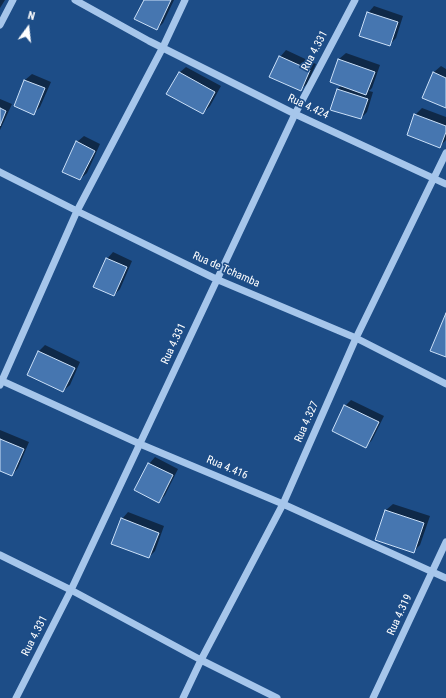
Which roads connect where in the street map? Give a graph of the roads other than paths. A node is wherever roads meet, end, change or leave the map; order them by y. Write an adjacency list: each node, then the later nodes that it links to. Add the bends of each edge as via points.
1 (13, 0): 5 (street)
2 (75, 0): 6 (street, Rua 4.424)
3 (185, 0): 6 (street)
4 (355, 0): 7 (street, Rua 4.331)
5 (0, 25)
6 (163, 47): 7 (street, Rua 4.424); 12 (street)
7 (295, 114): 10 (street, Rua 4.424); 13 (street, Rua 4.331)
8 (446, 154): 10 (street, Rua 4.327)
9 (0, 172): 12 (street, Rua de Tchamba)
10 (435, 178): 11 (street, Rua 4.424); 14 (street, Rua 4.327)
11 (446, 184)
12 (77, 211): 13 (street, Rua de Tchamba); 15 (street)
13 (216, 279): 14 (street, Rua de Tchamba); 17 (street, Rua 4.331)
14 (356, 338): 16 (street, Rua de Tchamba); 18 (street, Rua 4.327)
15 (1, 382): 17 (street, Rua 4.416)
16 (446, 384)
17 (140, 444): 18 (street, Rua 4.416); 23 (street, Rua 4.331)
18 (283, 504): 21 (street, Rua 4.416); 24 (street, Rua 4.327)
19 (446, 542): 21 (street, Rua 4.319)
20 (0, 556): 23 (street)
21 (432, 571): 22 (street, Rua 4.416); 28 (street, Rua 4.319)
22 (446, 578)
23 (70, 590): 24 (street); 25 (street, Rua 4.331)
24 (201, 660): 26 (street, Rua 4.327); 27 (street)
25 (16, 698)
26 (183, 698)
27 (277, 698)
28 (373, 698)

